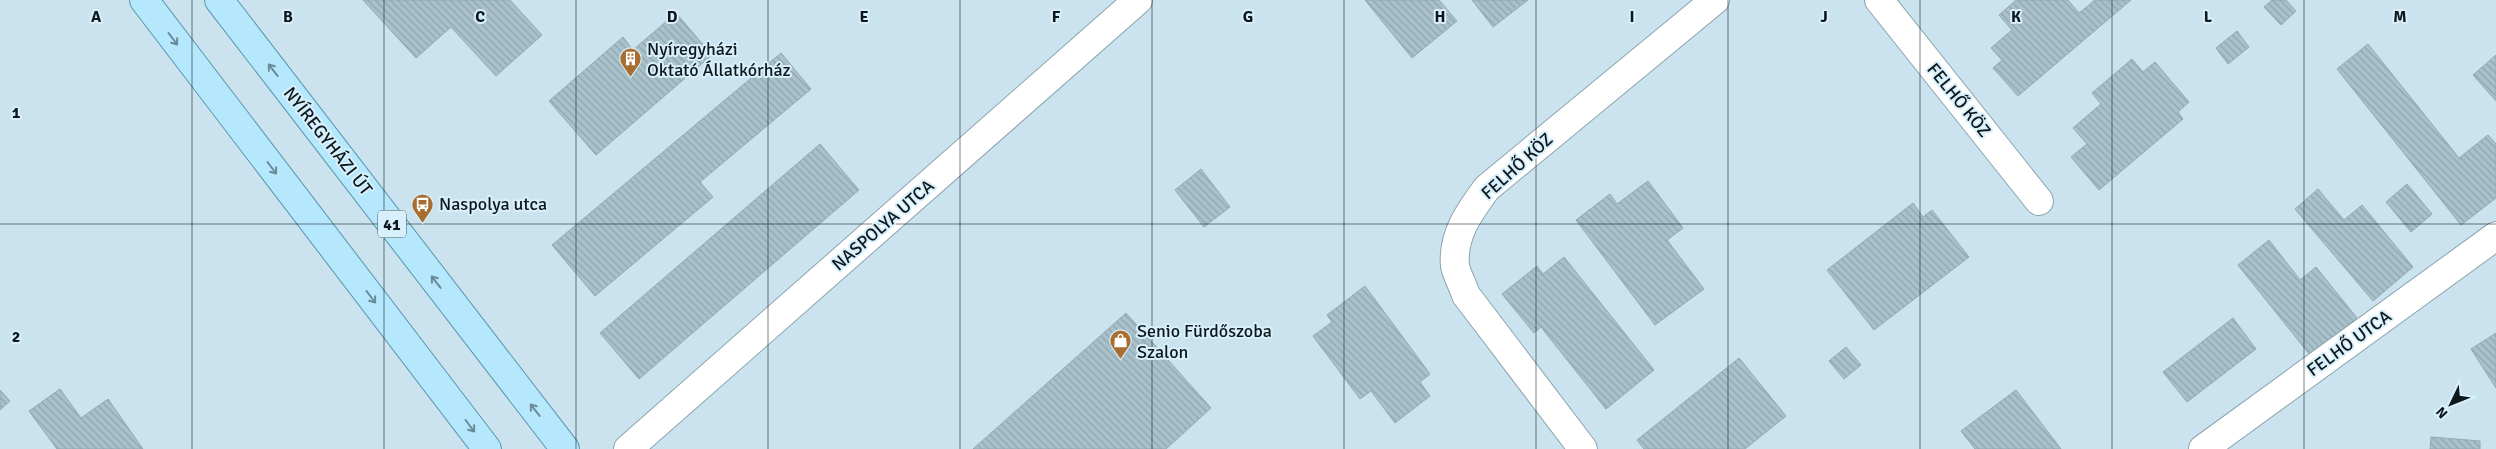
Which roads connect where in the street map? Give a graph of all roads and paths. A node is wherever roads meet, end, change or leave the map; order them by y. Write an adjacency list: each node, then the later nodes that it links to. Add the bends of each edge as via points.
1 (144, 0): 8 (main road, one-way to 8)
2 (219, 0): 9 (main road, NYÍREGYHÁZI ÚT / 41, one-way to 2)
3 (1138, 0): 10 (street, NASPOLYA UTCA)
4 (1715, 0): 11 (street, FELHŐ KÖZ, via 1488,188 1466,217 1456,245 1455,267 1466,295)
5 (1879, 0): 6 (street, FELHŐ KÖZ)
6 (2039, 201)
7 (2496, 236): 12 (street, FELHŐ UTCA)
8 (487, 449)
9 (565, 449)
10 (628, 449)
11 (1583, 449)
12 (2203, 449)

